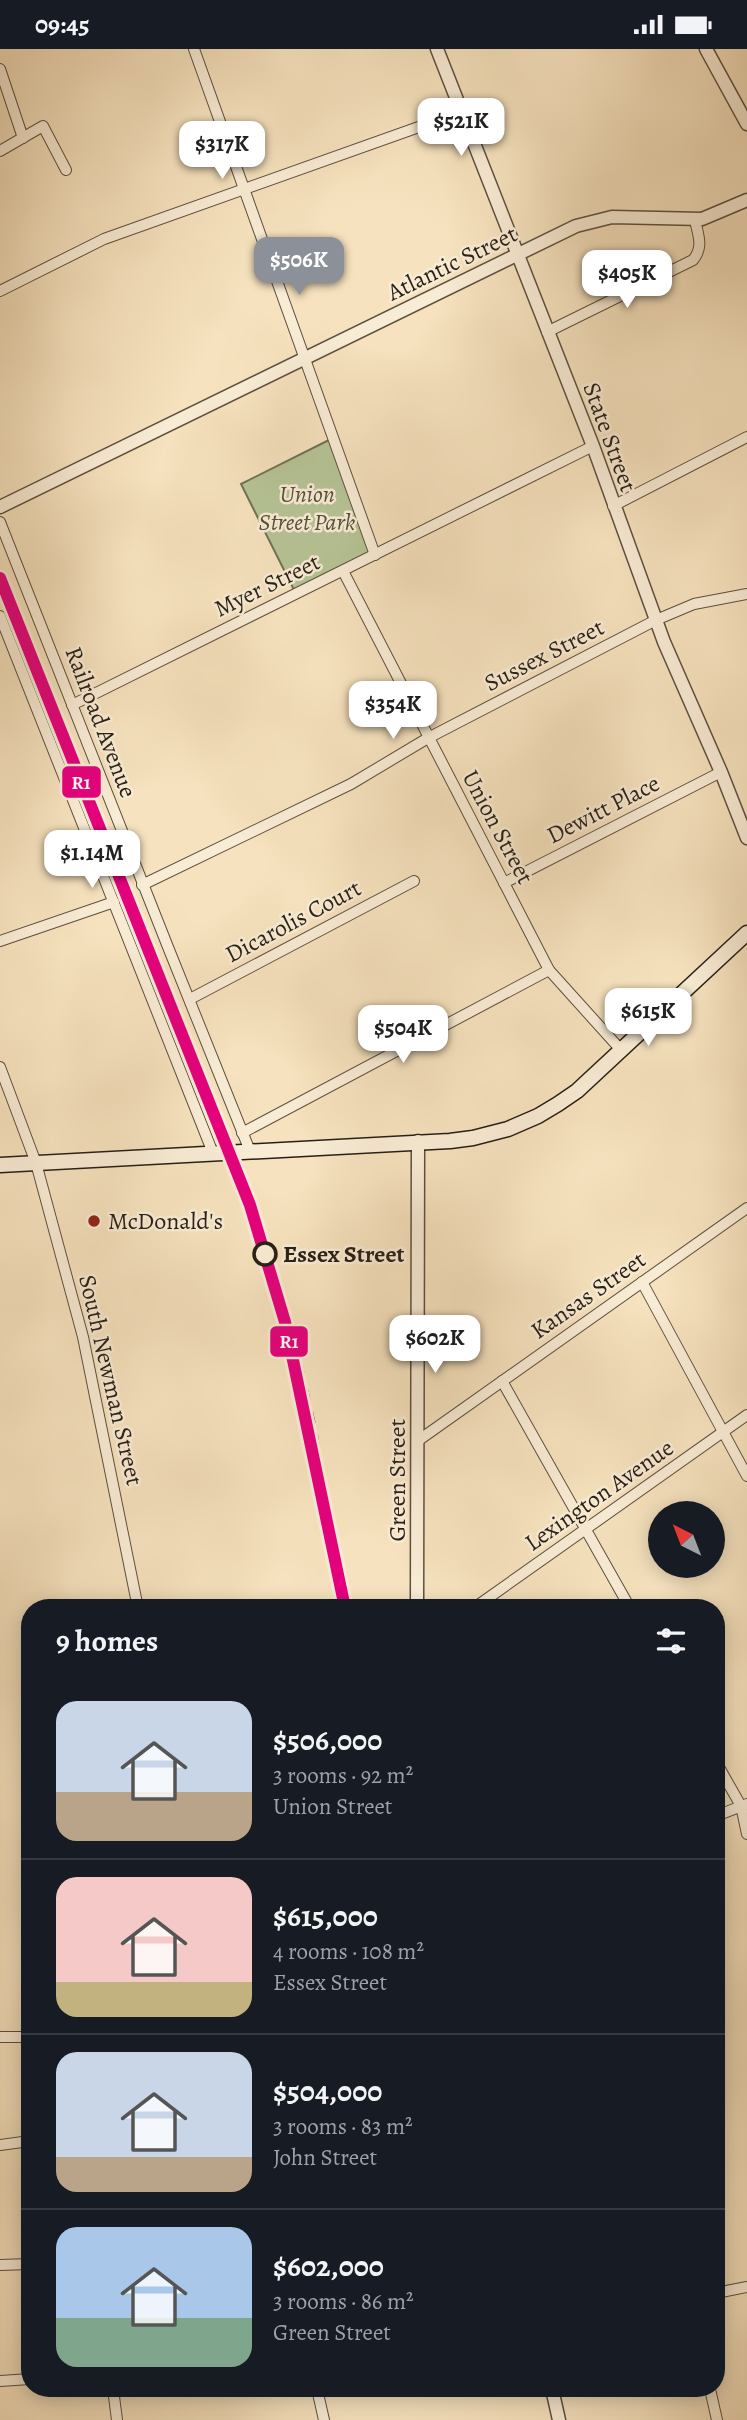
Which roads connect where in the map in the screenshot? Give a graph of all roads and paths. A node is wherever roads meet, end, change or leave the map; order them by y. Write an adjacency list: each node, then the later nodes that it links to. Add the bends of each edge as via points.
1 (194, 49): 10 (street)
2 (437, 49): 5 (street, State Street)
3 (706, 49): 6 (street)
4 (0, 69): 7 (street)
5 (461, 112): 10 (street); 13 (street, State Street)
6 (747, 124)
7 (23, 138): 8 (street); 9 (street, via 43,126)
8 (0, 151)
9 (66, 170)
10 (244, 189): 14 (street, via 104,239); 16 (street)
11 (747, 200): 12 (street, Atlantic Street)
12 (695, 220): 13 (street, Atlantic Street, via 595,220); 15 (street, via 701,246 693,260)
13 (517, 255): 15 (street, State Street); 16 (street, Atlantic Street)
14 (0, 291)
15 (547, 332): 18 (street, State Street)
16 (304, 358): 20 (street, Atlantic Street); 22 (street)
17 (747, 437): 19 (street)
18 (593, 446): 19 (street, State Street); 22 (street, Myer Street)
19 (613, 506): 26 (street, State Street)
20 (0, 507)
21 (0, 522): 27 (street, Railroad Avenue)
22 (375, 555): 23 (street, Myer Street)
23 (343, 571): 27 (street, Myer Street); 28 (street, Union Street)
24 (747, 594): 26 (street, Sussex Street, via 694,604)
25 (0, 616): 34 (street)
26 (656, 620): 28 (street, Sussex Street); 29 (street, State Street)
27 (72, 705): 33 (street, Railroad Avenue)
28 (428, 739): 32 (street, Union Street); 33 (street, Sussex Street, via 351,784)
29 (721, 772): 30 (street, State Street); 32 (street, Dewitt Place)
30 (747, 838)
31 (414, 881): 38 (street, Dicarolis Court)
32 (505, 883): 37 (street, Union Street)
33 (142, 885): 38 (street, Railroad Avenue)
34 (114, 902): 36 (street); 44 (street)
35 (747, 933): 39 (main road)
36 (0, 941)
37 (549, 969): 39 (street, Union Street); 41 (street)
38 (190, 999): 41 (street, Railroad Avenue)
39 (621, 1050): 42 (main road, via 567,1098 517,1126 473,1138)
40 (0, 1067): 45 (street, South Newman Street)
41 (242, 1133): 43 (street, Railroad Avenue)
42 (418, 1141): 43 (main road); 52 (street, Green Street)
43 (250, 1151): 44 (main road)
44 (213, 1153): 45 (main road)
45 (36, 1163): 46 (main road); 55 (street, South Newman Street, via 83,1336)
46 (0, 1165)
47 (747, 1208): 48 (street, Kansas Street)
48 (642, 1282): 49 (street, Kansas Street); 51 (street)
49 (502, 1381): 52 (street, Kansas Street); 54 (street)
50 (747, 1415): 51 (street, Lexington Avenue)
51 (723, 1432): 53 (street); 54 (street, Lexington Avenue)
52 (419, 1440): 56 (street, Green Street)
53 (747, 1476)
54 (585, 1530): 57 (street, Lexington Avenue); 58 (street)
55 (136, 1599)
56 (418, 1599)
57 (487, 1599)
58 (624, 1599)
59 (725, 1776): 60 (street)
60 (744, 1805): 61 (street); 62 (street)
61 (725, 1812)
62 (747, 1834)
63 (0, 2037): 64 (street)
64 (21, 2037)
65 (21, 2142): 66 (street)
66 (0, 2145)
67 (21, 2264): 68 (street)
68 (0, 2265)
69 (747, 2287): 70 (street)
70 (725, 2291)
71 (21, 2380): 72 (street)
72 (0, 2381)
73 (114, 2397): 77 (street)
74 (319, 2397): 78 (street)
75 (554, 2397): 79 (street)
76 (712, 2397): 80 (street)
77 (117, 2420)
78 (324, 2420)
79 (559, 2420)
80 (717, 2420)

